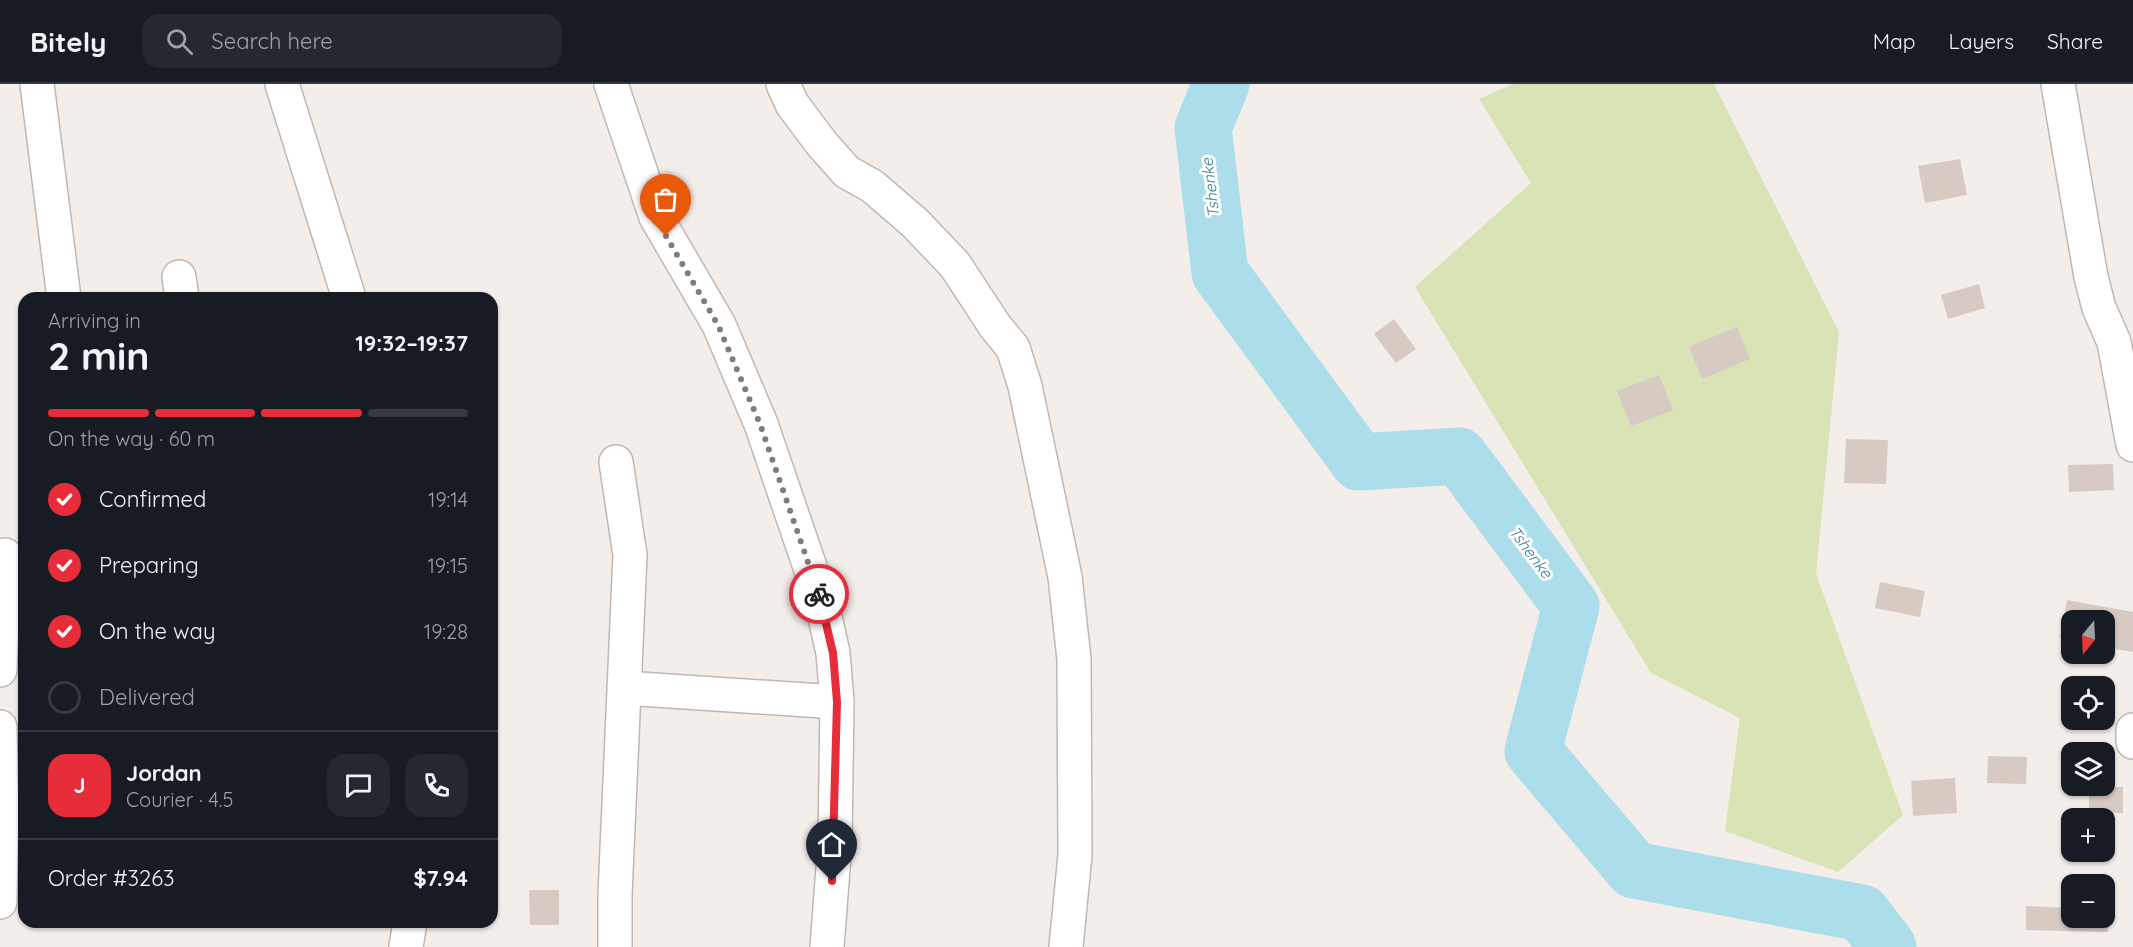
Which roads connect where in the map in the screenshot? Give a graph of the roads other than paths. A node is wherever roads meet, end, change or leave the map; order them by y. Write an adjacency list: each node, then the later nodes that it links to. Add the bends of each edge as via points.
1 (37, 84): 6 (street)
2 (282, 84): 7 (street)
3 (611, 84): 13 (street, via 656,217 718,325 760,424 821,599 833,653)
4 (783, 84): 23 (street, via 792,104 847,172 872,186 915,222 955,265 1013,348 1025,386 1065,577 1074,659 1075,855)
5 (2058, 84): 8 (street, via 2091,278 2114,342)
6 (63, 292)
7 (347, 292)
8 (2133, 445)
9 (616, 462): 12 (street, via 630,555)
10 (10, 555): 11 (street)
11 (0, 670)
12 (624, 688): 13 (street); 21 (street)
13 (837, 702): 22 (street, via 835,842)
14 (0, 727): 17 (street)
15 (2133, 730): 16 (street)
16 (2133, 742)
17 (13, 815): 18 (street)
18 (0, 902)
19 (409, 928): 20 (street)
20 (406, 947)
21 (615, 947)
22 (827, 947)
23 (1066, 947)

